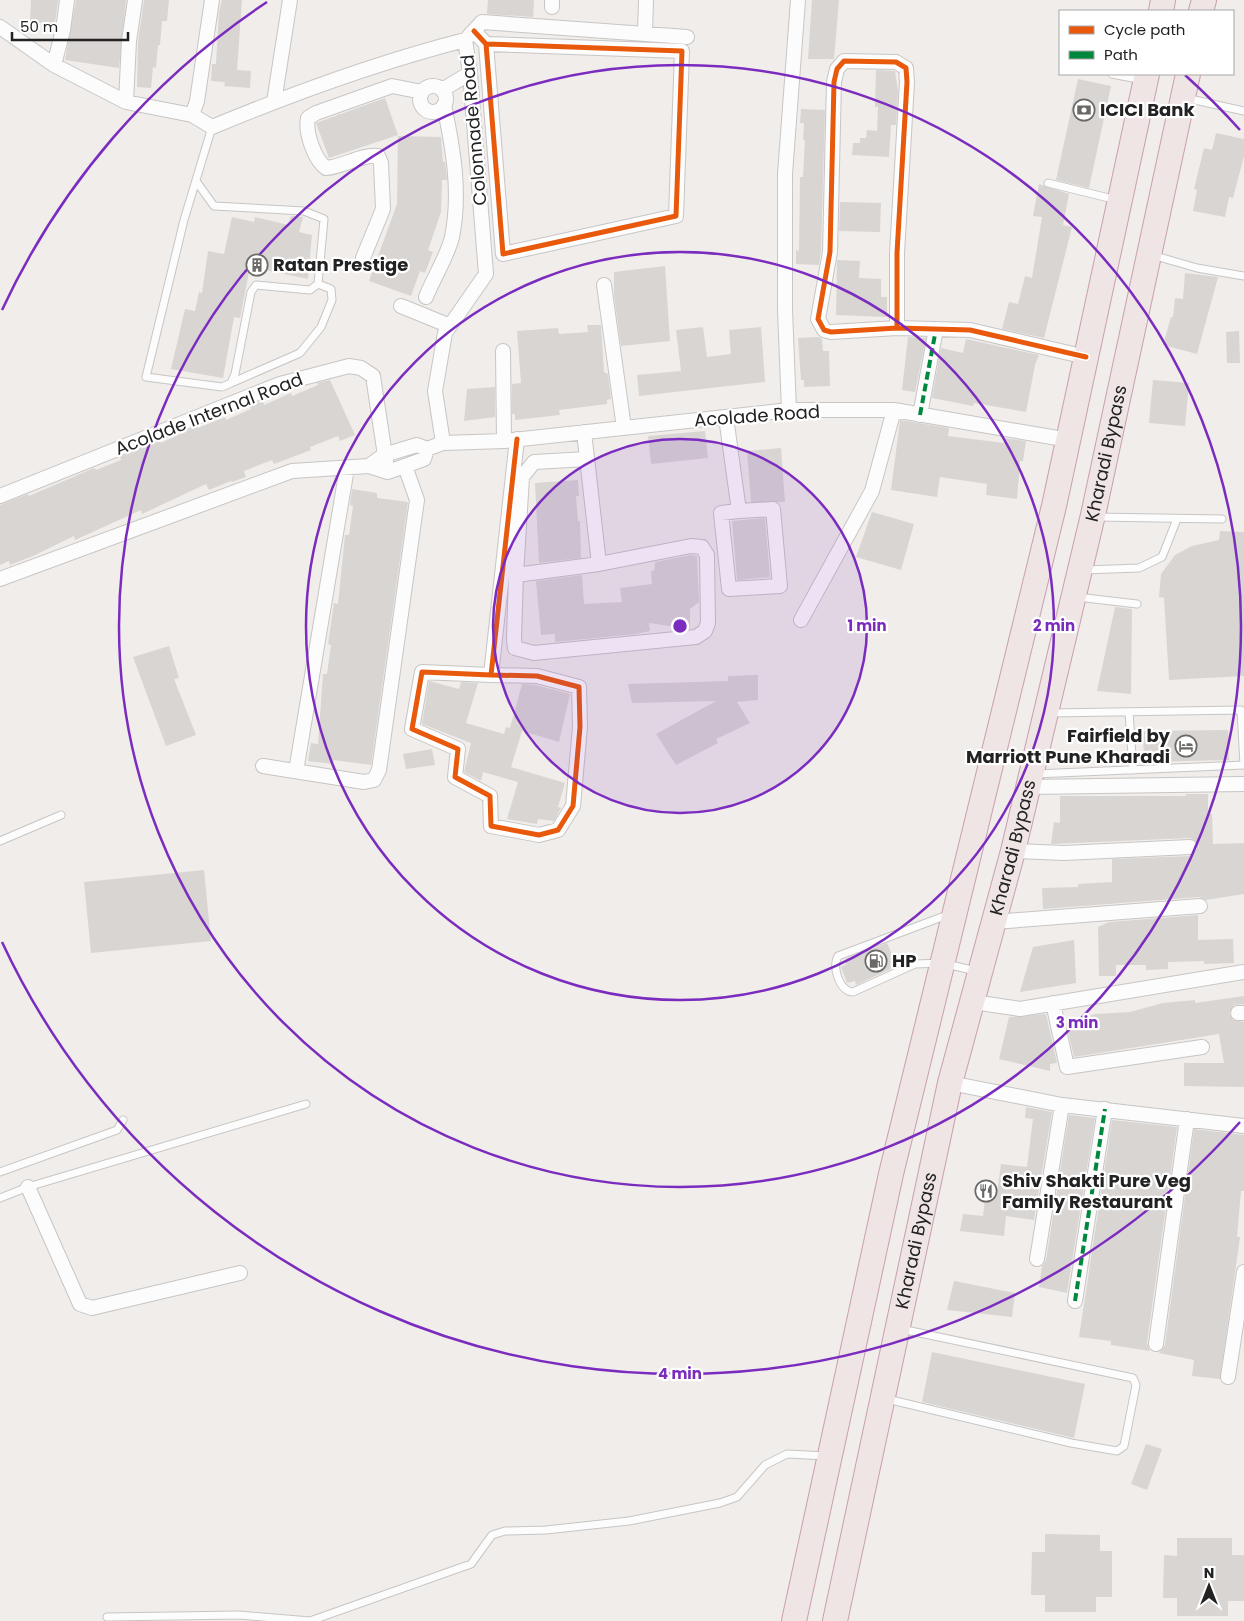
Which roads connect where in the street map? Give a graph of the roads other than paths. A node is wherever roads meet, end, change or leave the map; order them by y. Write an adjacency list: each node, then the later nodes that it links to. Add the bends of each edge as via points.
1 (66, 0): 12 (street)
2 (135, 0): 20 (street)
3 (212, 0): 24 (street, via 197,101)
4 (290, 0): 21 (street)
5 (646, 0): 8 (street)
6 (798, 0): 42 (street, via 786,174 785,310)
7 (0, 27): 12 (street)
8 (645, 33): 9 (street, via 482,22); 10 (street)
9 (469, 36): 11 (street); 13 (street, Colonnade Road); 21 (street, Colonnade Road)
10 (687, 37)
11 (486, 44): 11 (street, via 503,254 676,216 682,50)
12 (54, 65): 20 (street)
13 (470, 73): 17 (street); 36 (street, Colonnade Road, via 486,274)
14 (1124, 75): 16 (lane)
15 (1188, 75): 19 (highway, Kharadi Bypass)
16 (1147, 77): 28 (highway)
17 (442, 90): 18 (street, via 431,86); 22 (street, via 446,97)
18 (422, 92): 22 (street, via 420,102 425,109 434,112); 30 (street, via 392,86 308,118 306,126 319,163 326,168 371,156 378,156 381,162 383,208)
19 (1183, 97): 23 (lane); 29 (highway, Kharadi Bypass)
20 (126, 102): 24 (street)
21 (274, 102): 25 (street, Colonnade Road)
22 (444, 105): 34 (street, via 456,181 452,238)
23 (1244, 111)
24 (192, 115): 25 (street)
25 (212, 127): 26 (lane)
26 (196, 181): 32 (lane, via 214,206 304,211 324,219); 41 (lane, via 146,377 222,387)
27 (1048, 183): 28 (lane)
28 (1120, 200): 40 (highway)
29 (1149, 255): 31 (lane); 60 (highway, Kharadi Bypass)
30 (363, 258)
31 (1244, 276)
32 (318, 284): 41 (lane, via 331,289 332,300 321,327 300,353); 41 (lane, via 310,290 256,285 236,374)
33 (604, 285): 46 (street)
34 (426, 297)
35 (401, 306): 36 (street)
36 (450, 326): 50 (street, Colonnade Road, via 445,333 434,391)
37 (897, 328): 37 (street, via 831,332 824,330 818,319 830,252 834,82 836,69 844,61 896,62 906,68 897,253); 38 (street)
38 (936, 329): 40 (street, via 970,330); 44 (street)
39 (503, 351): 48 (street)
40 (1086, 357): 49 (highway)
41 (231, 383)
42 (789, 410): 43 (street, Acolade Road); 45 (street, Acolade Road)
43 (894, 410): 44 (street, Acolade Road); 69 (street, via 872,491)
44 (920, 415): 49 (street, Acolade Road)
45 (726, 417): 46 (street, Acolade Road); 59 (street)
46 (624, 428): 47 (street, Acolade Road)
47 (584, 432): 48 (street, Acolade Road); 53 (street)
48 (511, 440): 50 (street, Acolade Road); 70 (street)
49 (1069, 440): 83 (highway)
50 (443, 443): 51 (street)
51 (427, 449): 52 (street, via 417,445); 55 (street, via 424,459)
52 (384, 455): 54 (street); 57 (street, Acolade Internal Road); 58 (street, Acolade Internal Road, via 373,376 362,368 349,366 280,384)
53 (587, 459): 63 (street); 65 (street, via 534,462 522,477)
54 (369, 466): 56 (street); 57 (street)
55 (405, 466): 57 (street); 75 (street, via 416,500 379,770 374,780 364,782)
56 (348, 468): 66 (street, via 292,470); 75 (street)
57 (388, 472)
58 (0, 496)
59 (739, 511): 59 (street, via 721,513 730,590 780,586 773,509)
60 (1092, 517): 61 (lane); 64 (highway, Kharadi Bypass)
61 (1177, 519): 62 (lane); 64 (lane, via 1162,557 1139,568)
62 (1222, 519)
63 (599, 564): 65 (street); 65 (street, via 690,546 702,547 707,555 708,622 705,631 696,636 534,653 523,651 515,648 514,639)
64 (1079, 570): 67 (highway, Kharadi Bypass)
65 (516, 575)
66 (0, 578)
67 (1073, 597): 68 (lane); 72 (highway, Kharadi Bypass)
68 (1137, 604)
69 (800, 620)
70 (491, 675): 70 (street, via 537,676 579,687 580,727 573,806 558,830 539,835 491,826 490,796 455,778 458,749 412,729 422,672)
71 (1129, 712): 72 (lane); 74 (lane); 74 (lane, via 1241,710 1244,765)
72 (1045, 713): 76 (highway, Kharadi Bypass)
73 (263, 766): 75 (street)
74 (1133, 770): 76 (lane)
75 (296, 771)
76 (1028, 781): 77 (street); 81 (highway, Kharadi Bypass)
77 (1244, 784)
78 (61, 816): 79 (lane)
79 (0, 841)
80 (1190, 847): 81 (street, via 1064,854)
81 (1013, 851): 84 (highway, Kharadi Bypass)
82 (1200, 906): 84 (street)
83 (956, 912): 85 (highway); 85 (lane, via 838,956 835,968 843,987 853,992 915,964)
84 (994, 922): 86 (highway, Kharadi Bypass)
85 (942, 963): 86 (lane); 109 (highway, via 877,1234)
86 (981, 972): 88 (highway, Kharadi Bypass)
87 (1244, 972): 89 (street)
88 (973, 1002): 89 (street, via 1020,1009); 91 (highway, Kharadi Bypass)
89 (1053, 1004): 90 (street, via 1067,1067)
90 (1202, 1047)
91 (950, 1083): 93 (street); 105 (highway, Kharadi Bypass)
92 (306, 1104): 99 (lane)
93 (1062, 1105): 94 (street); 101 (street)
94 (1105, 1109): 95 (street); 104 (street)
95 (1186, 1119): 97 (street); 106 (street)
96 (123, 1120): 98 (lane, via 117,1130)
97 (1244, 1126)
98 (0, 1172)
99 (28, 1187): 100 (lane); 103 (street, via 80,1304 92,1308)
100 (0, 1198)
101 (1037, 1259)
102 (1244, 1272): 107 (street)
103 (240, 1273)
104 (1075, 1301)
105 (899, 1328): 108 (highway, Kharadi Bypass); 108 (lane, via 1132,1378 1136,1385 1124,1446 1117,1451 1071,1443)
106 (1156, 1344)
107 (1228, 1377)
108 (884, 1398): 111 (highway, Kharadi Bypass)
109 (829, 1456): 110 (lane, via 787,1454 765,1464 737,1497 720,1503 629,1521 505,1531 492,1535 470,1564 310,1621 239,1614); 112 (highway)
110 (108, 1617)
111 (836, 1620)
112 (794, 1621)

